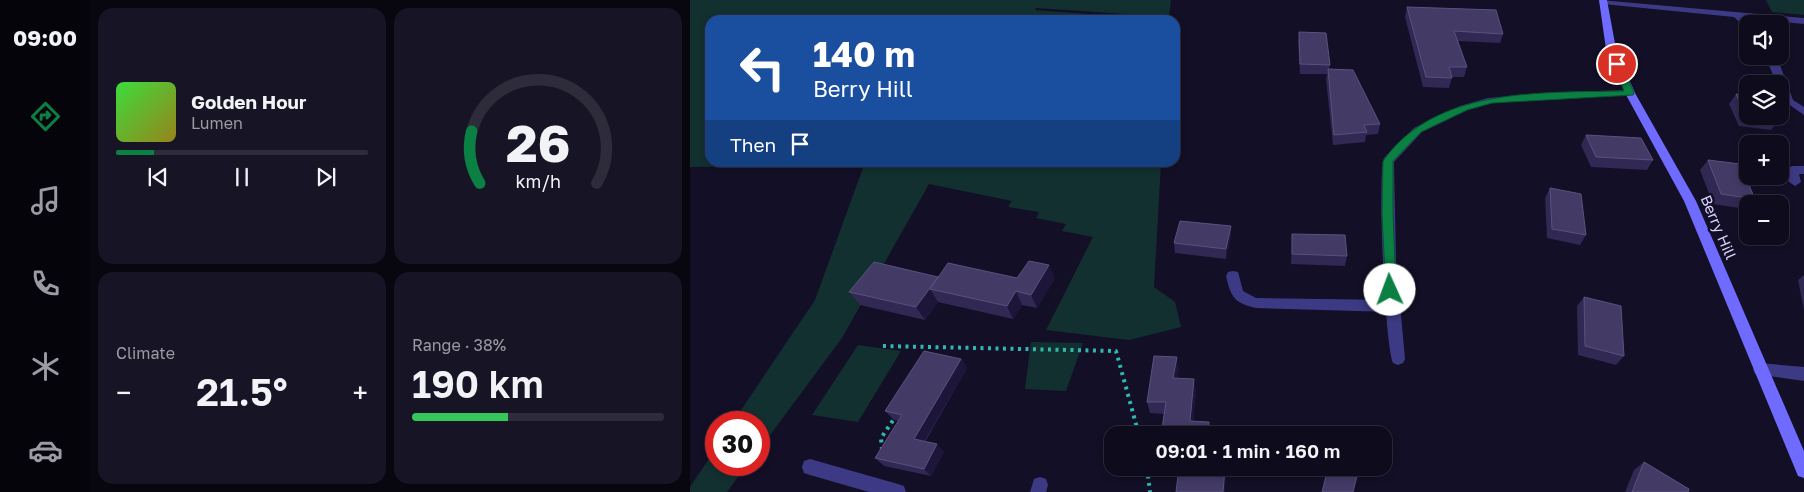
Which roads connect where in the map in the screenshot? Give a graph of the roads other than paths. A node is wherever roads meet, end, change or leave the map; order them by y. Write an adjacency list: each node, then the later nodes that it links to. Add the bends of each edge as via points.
1 (1603, 1): 2 (street); 6 (street, Berry Hill, via 1611,49)
2 (1737, 15): 3 (street); 4 (street)
3 (1739, 17)
4 (1804, 21)
5 (1775, 65): 7 (street, via 1789,101)
6 (1630, 93): 11 (street, via 1492,100 1464,108 1418,130 1388,161); 13 (street, Berry Hill, via 1690,200)
7 (1804, 112)
8 (1804, 170): 9 (street, via 1792,170)
9 (1795, 182)
10 (1233, 276): 11 (street, via 1243,301)
11 (1391, 306): 12 (street)
12 (1398, 359)
13 (1760, 369): 14 (street); 16 (street, Berry Hill)
14 (1804, 374)
15 (810, 467): 17 (street)
16 (1804, 470)
17 (892, 490)

